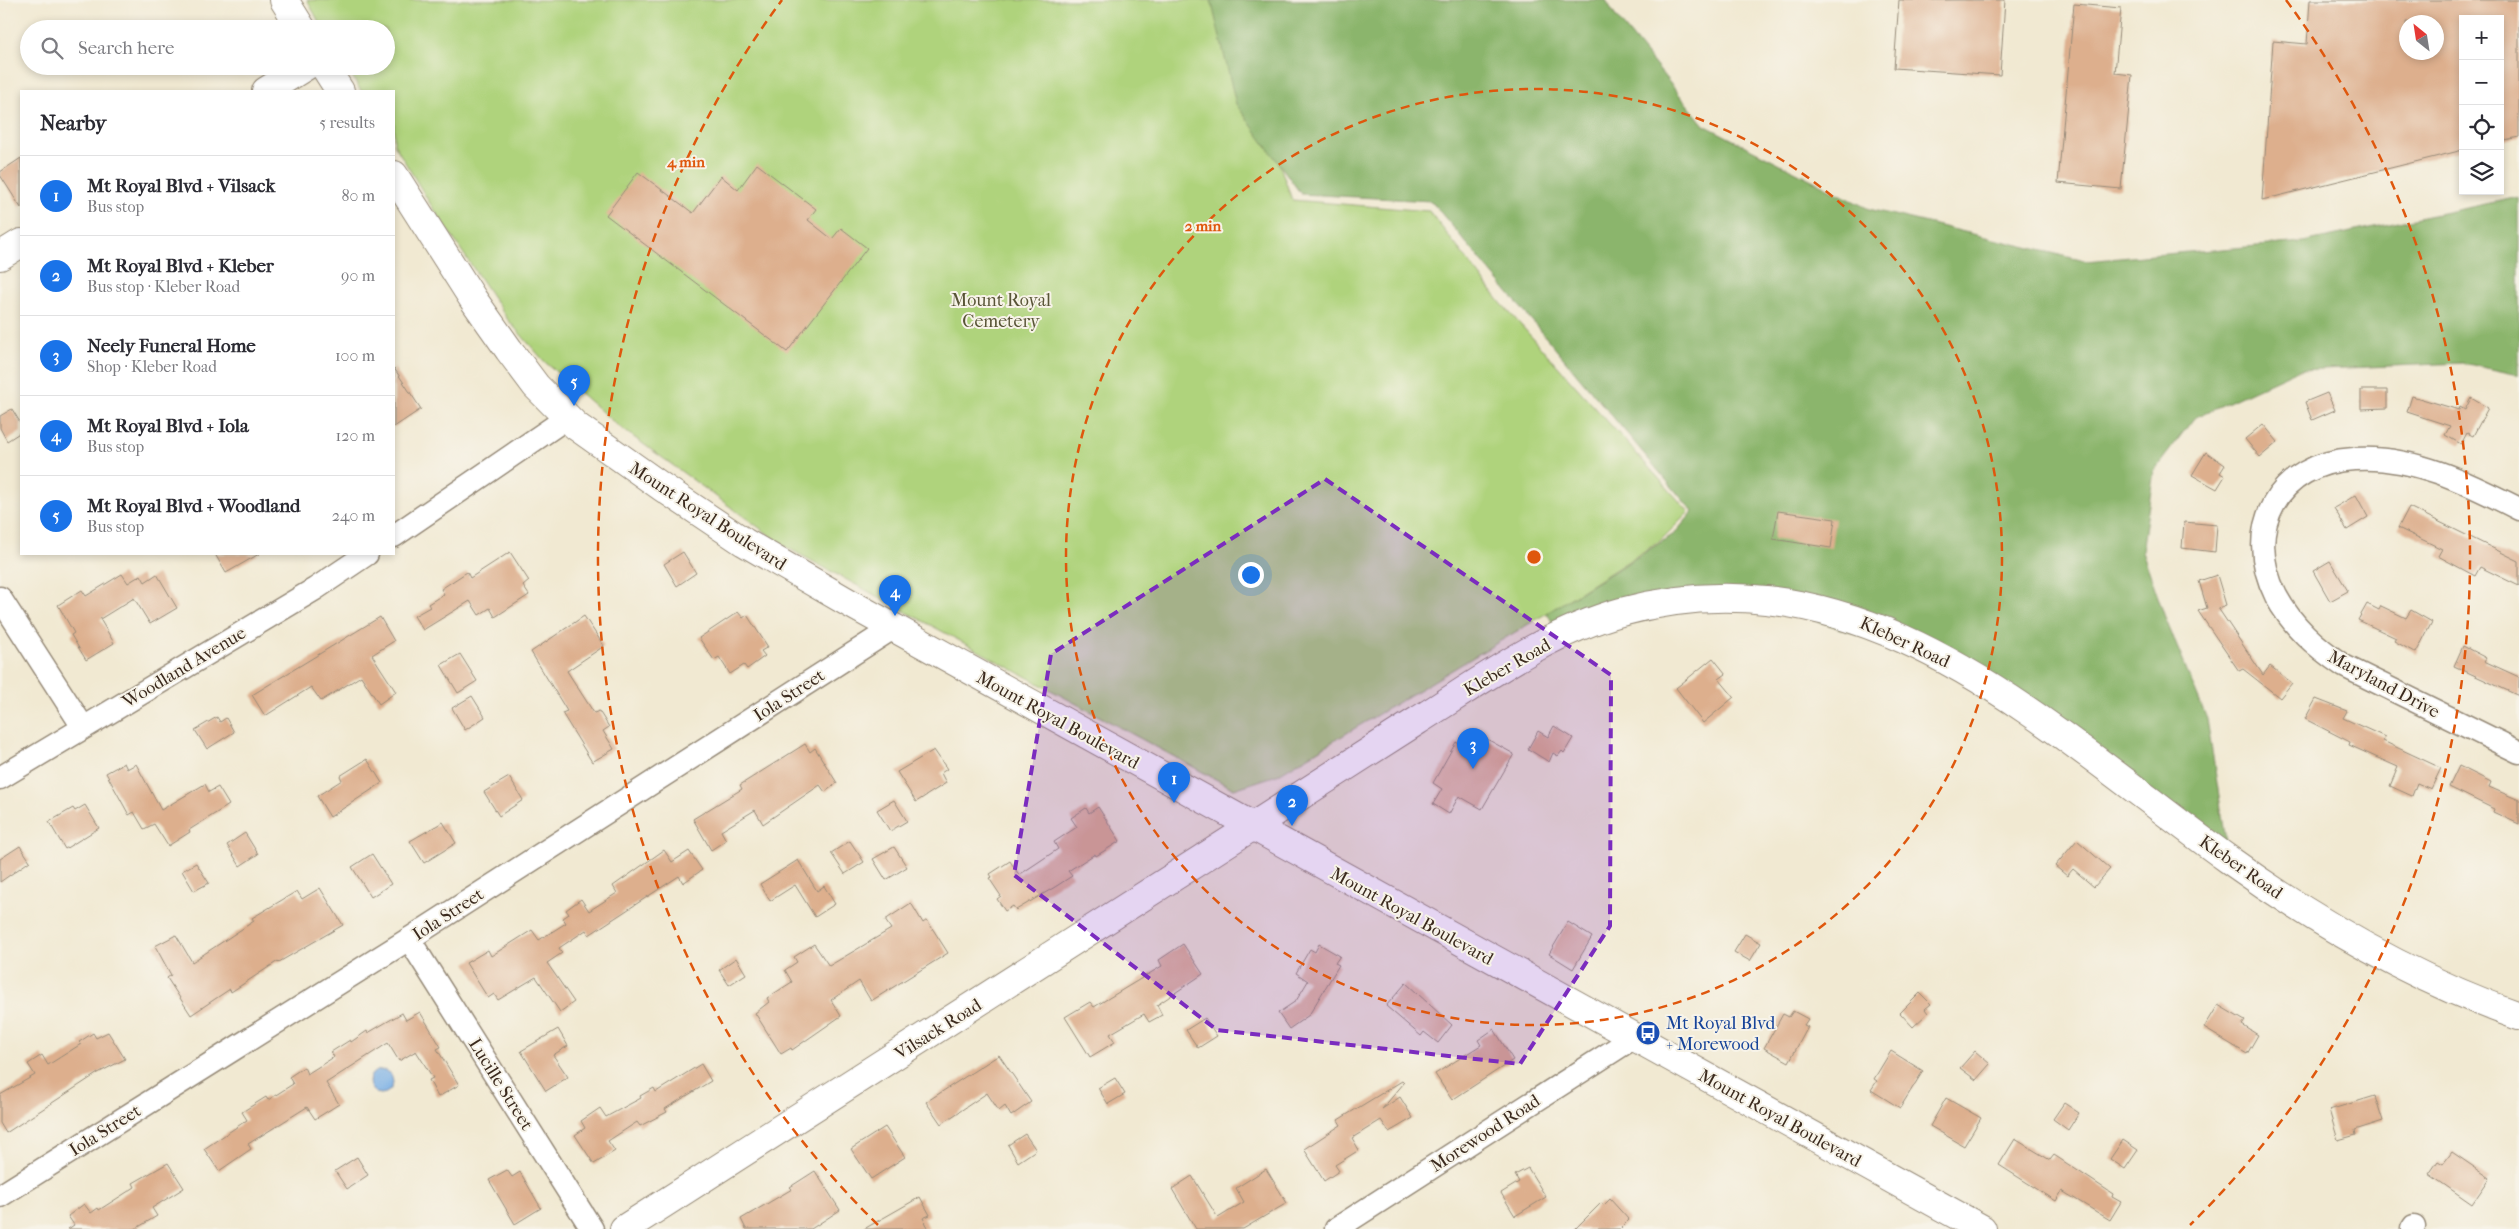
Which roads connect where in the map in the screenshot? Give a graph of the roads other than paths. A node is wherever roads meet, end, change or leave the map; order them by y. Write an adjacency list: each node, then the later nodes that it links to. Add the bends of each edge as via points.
1 (284, 0): 2 (street)
2 (296, 20)
3 (292, 75): 5 (street)
4 (330, 75): 6 (street)
5 (268, 90)
6 (339, 90)
7 (395, 177): 10 (street, Mount Royal Boulevard, via 493,328 536,386)
8 (20, 244): 9 (street)
9 (0, 256)
10 (568, 417): 12 (street); 15 (street, Mount Royal Boulevard, via 626,462 744,542)
11 (2519, 509): 17 (street, Maryland Drive, via 2436,471 2408,464 2354,458 2309,470 2291,481 2272,503 2262,544 2276,596 2303,634 2320,650 2344,666)
12 (395, 535)
13 (366, 555): 16 (street, Woodland Avenue, via 316,589)
14 (0, 598): 16 (street)
15 (893, 628): 19 (street, Mount Royal Boulevard); 20 (street, Iola Street)
16 (83, 727): 18 (street, Woodland Avenue)
17 (2519, 752)
18 (0, 778)
19 (1252, 828): 21 (street, Kleber Road, via 1496,672 1584,625 1620,612 1681,600 1782,601 1844,615 1912,641 1939,656 2001,693 2229,860 2342,934 2415,973 2488,1006); 22 (street, Mount Royal Boulevard); 25 (street, Vilsack Road)
20 (409, 939): 23 (street, Iola Street); 24 (street, Lucille Street)
21 (2519, 1016)
22 (1633, 1038): 26 (street, Morewood Road); 27 (street, Mount Royal Boulevard)
23 (0, 1196)
24 (592, 1229)
25 (624, 1229)
26 (1336, 1229)
27 (1982, 1229)

